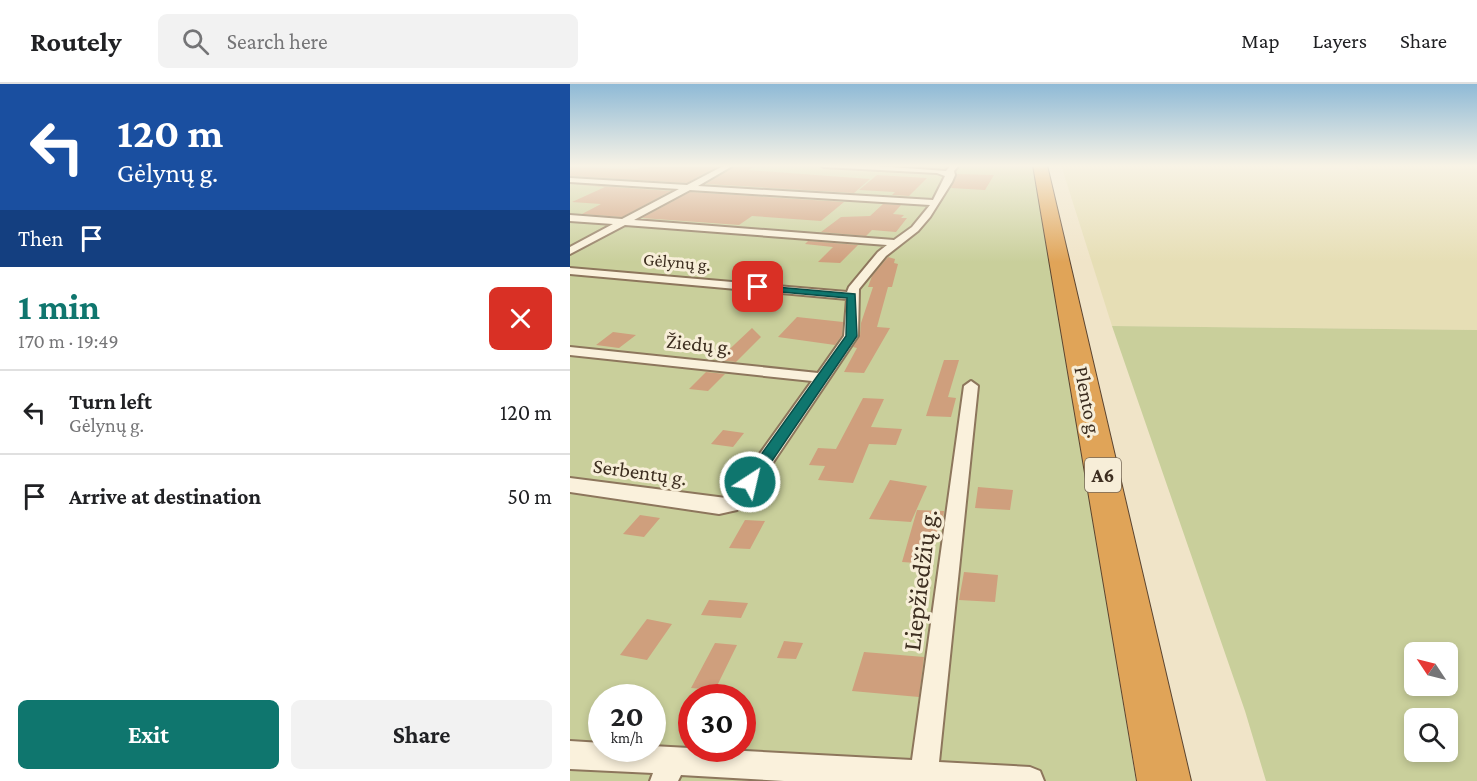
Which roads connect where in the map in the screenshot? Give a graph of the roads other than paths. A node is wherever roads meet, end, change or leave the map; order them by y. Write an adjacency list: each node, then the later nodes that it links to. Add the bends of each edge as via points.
1 (668, 198): 7 (street)
2 (851, 198): 5 (street)
3 (939, 198): 5 (street)
4 (1047, 198): 20 (highway, Plento g. / A6)
5 (936, 203): 8 (street, via 915,229)
6 (570, 218): 7 (street)
7 (623, 222): 8 (street); 9 (street)
8 (895, 243): 11 (street, via 865,273)
9 (570, 251)
10 (570, 271): 11 (street, Gėlynų g.)
11 (852, 296): 13 (street, via 851,336)
12 (570, 351): 13 (street, Žiedų g.)
13 (823, 378): 15 (street, Serbentų g., via 730,505)
14 (971, 386): 18 (street, Liepžiedžių g.)
15 (570, 485)
16 (570, 755): 17 (street)
17 (668, 771): 18 (street)
18 (923, 778): 19 (street)
19 (1030, 781)
20 (1164, 781)

